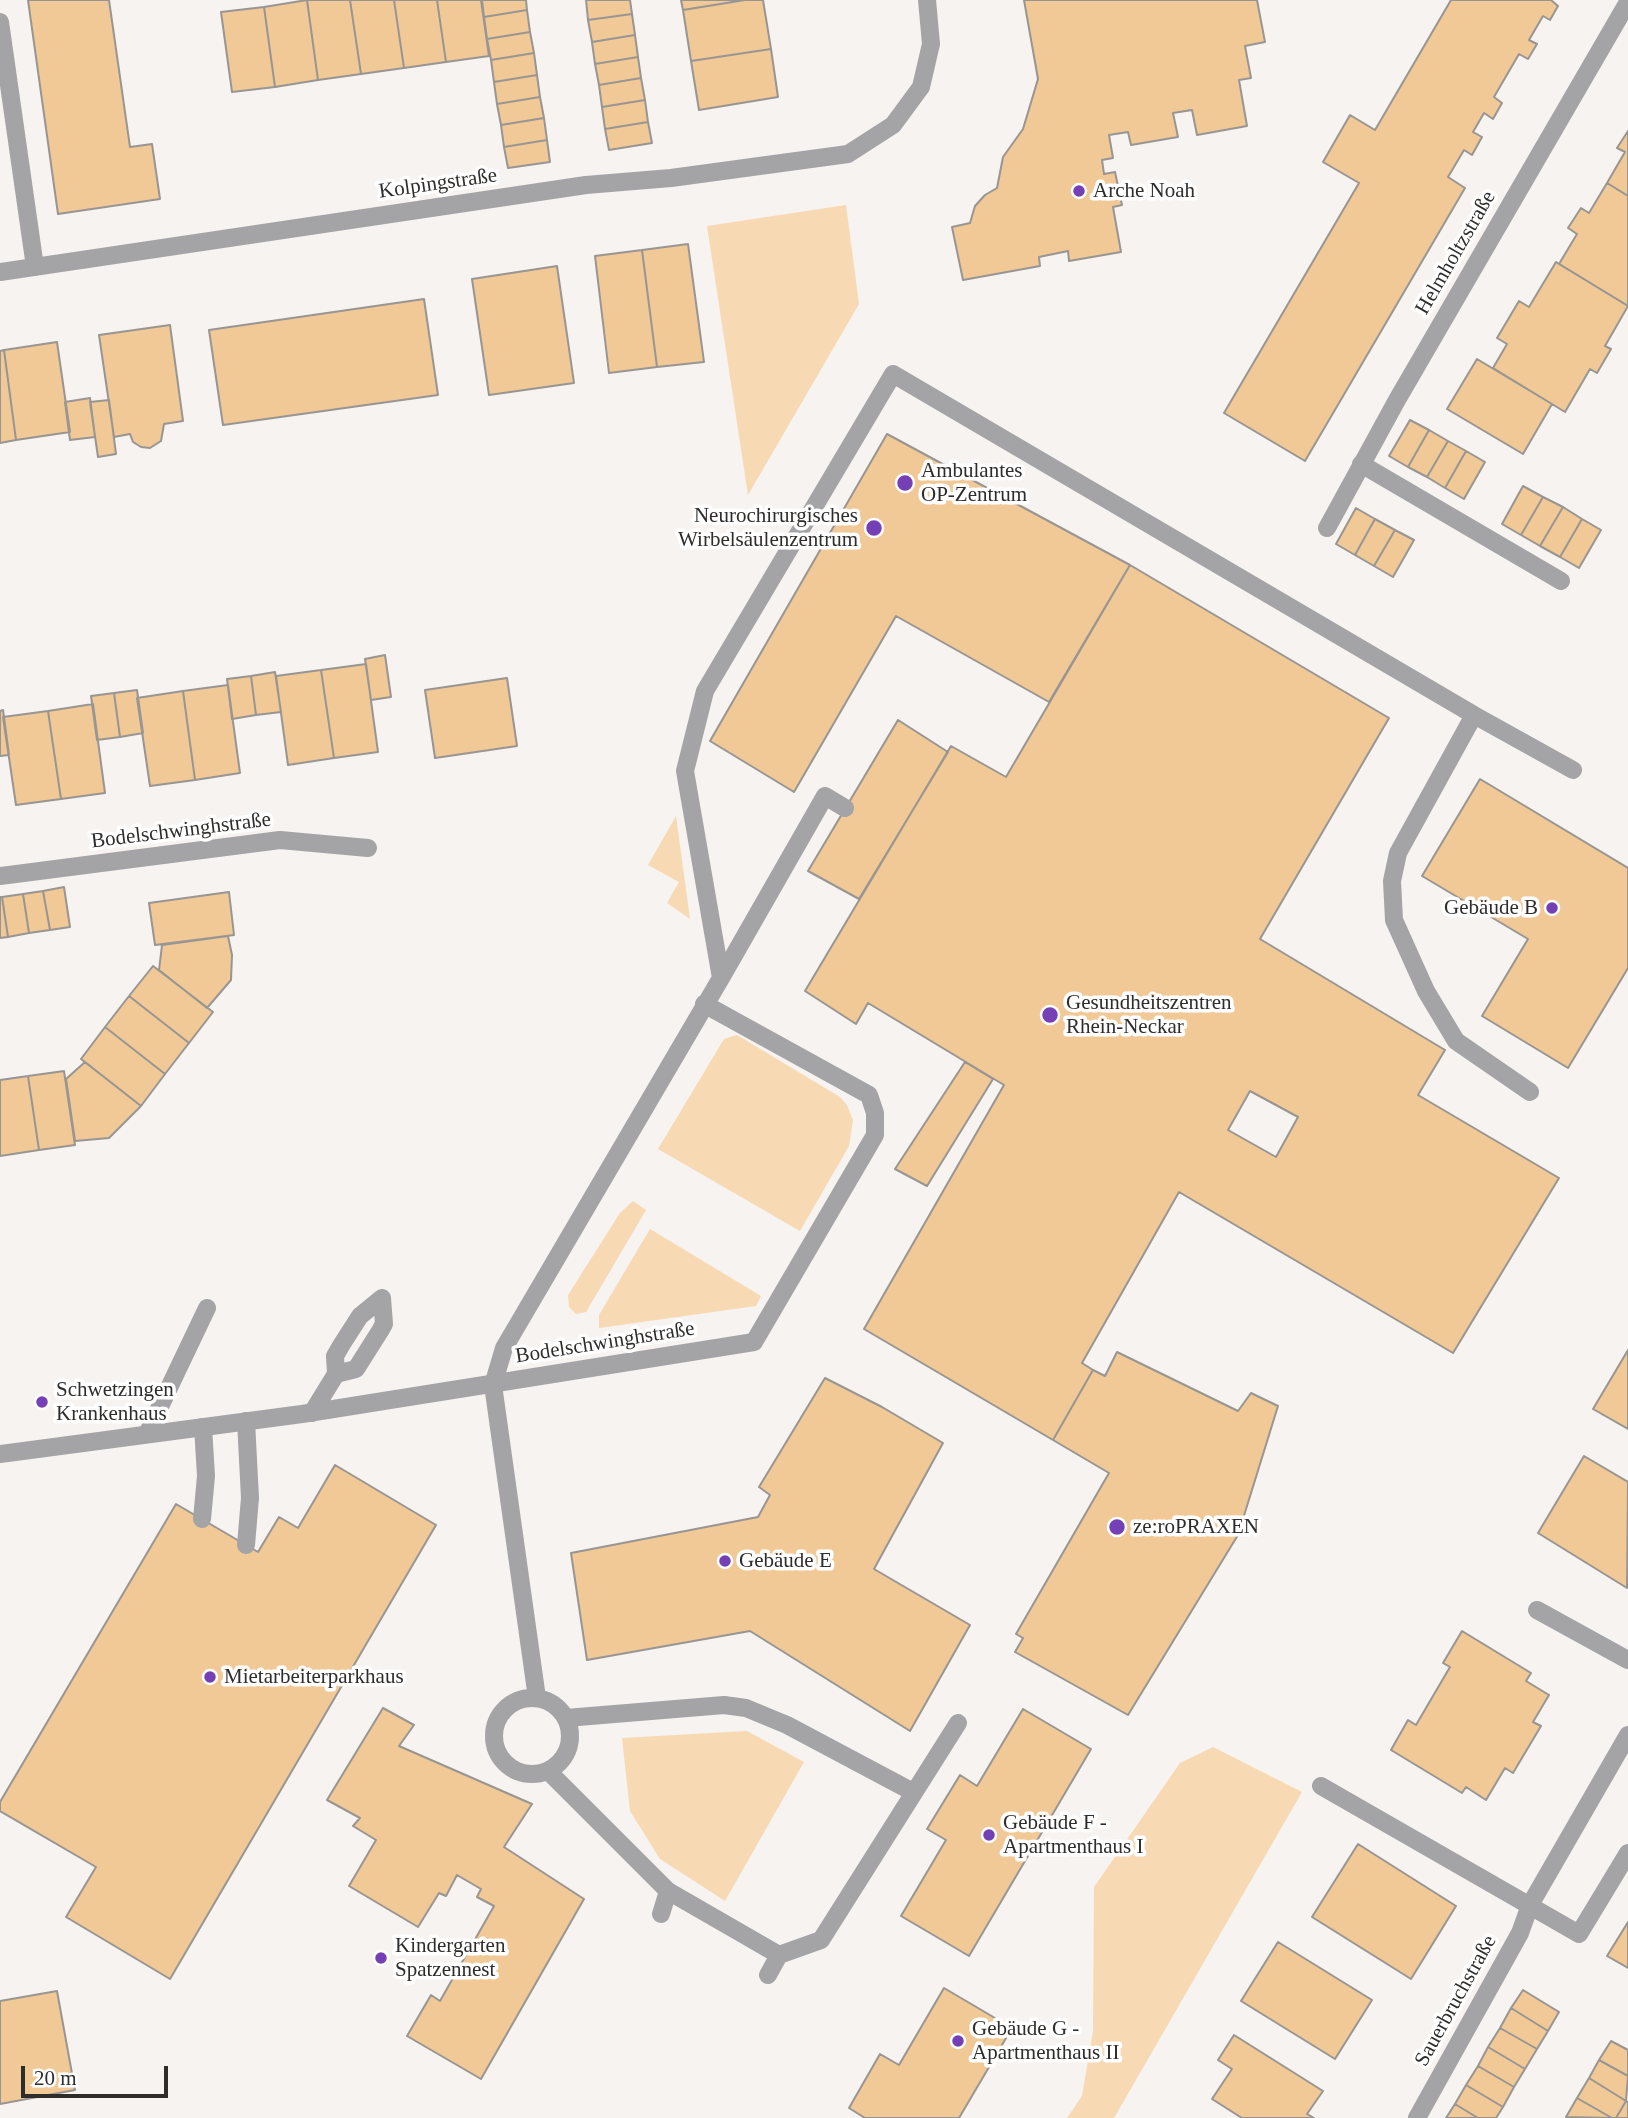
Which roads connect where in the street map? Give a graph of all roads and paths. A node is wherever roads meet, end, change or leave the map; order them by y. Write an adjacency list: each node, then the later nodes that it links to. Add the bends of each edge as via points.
1 (927, 0): 4 (street, Kolpingstraße, via 930,44 921,87 893,125 848,154 586,186)
2 (1628, 2): 6 (street, Helmholtzstraße)
3 (0, 22): 4 (street)
4 (35, 267): 5 (street, Kolpingstraße)
5 (0, 272)
6 (1361, 464): 7 (street, Helmholtzstraße); 8 (street)
7 (1326, 528)
8 (1561, 581)
9 (1474, 715): 10 (street); 14 (street, via 893,374 705,691 685,771); 16 (street, via 1398,853 1392,881 1394,920 1426,991 1456,1041)
10 (1573, 770)
11 (845, 808): 14 (street, via 825,796)
12 (368, 848): 13 (street, Bodelschwinghstraße, via 280,840)
13 (0, 876)
14 (721, 978): 15 (street)
15 (705, 1004): 19 (street, via 504,1348); 19 (street, Bodelschwinghstraße, via 869,1095 875,1135 754,1342)
16 (1530, 1092)
17 (207, 1308): 23 (street)
18 (336, 1374): 20 (street)
19 (493, 1385): 20 (street, Bodelschwinghstraße); 29 (street)
20 (312, 1413): 21 (street, Bodelschwinghstraße)
21 (246, 1421): 22 (street, Bodelschwinghstraße); 26 (street, via 250,1498)
22 (203, 1427): 23 (street, Bodelschwinghstraße); 25 (street, via 206,1476)
23 (147, 1434): 24 (street, Bodelschwinghstraße)
24 (0, 1454)
25 (202, 1519)
26 (246, 1545)
27 (1537, 1610): 28 (street)
28 (1628, 1660)
29 (537, 1698): 30 (street); 33 (street, via 525,1699 503,1712 497,1723 496,1748 511,1768 535,1774)
30 (566, 1718): 33 (street, via 570,1742 566,1755); 35 (street, via 724,1705 746,1708)
31 (958, 1723): 35 (street)
32 (1628, 1735): 38 (street, Sauerbruchstraße)
33 (548, 1771): 37 (street)
34 (1321, 1786): 38 (street)
35 (913, 1792): 40 (street, via 821,1940)
36 (1628, 1853): 38 (street, via 1579,1934)
37 (668, 1891): 39 (street); 40 (street)
38 (1530, 1905): 42 (street, Sauerbruchstraße, via 1520,1933)
39 (661, 1914)
40 (779, 1955): 41 (street)
41 (768, 1975)
42 (1418, 2118)

